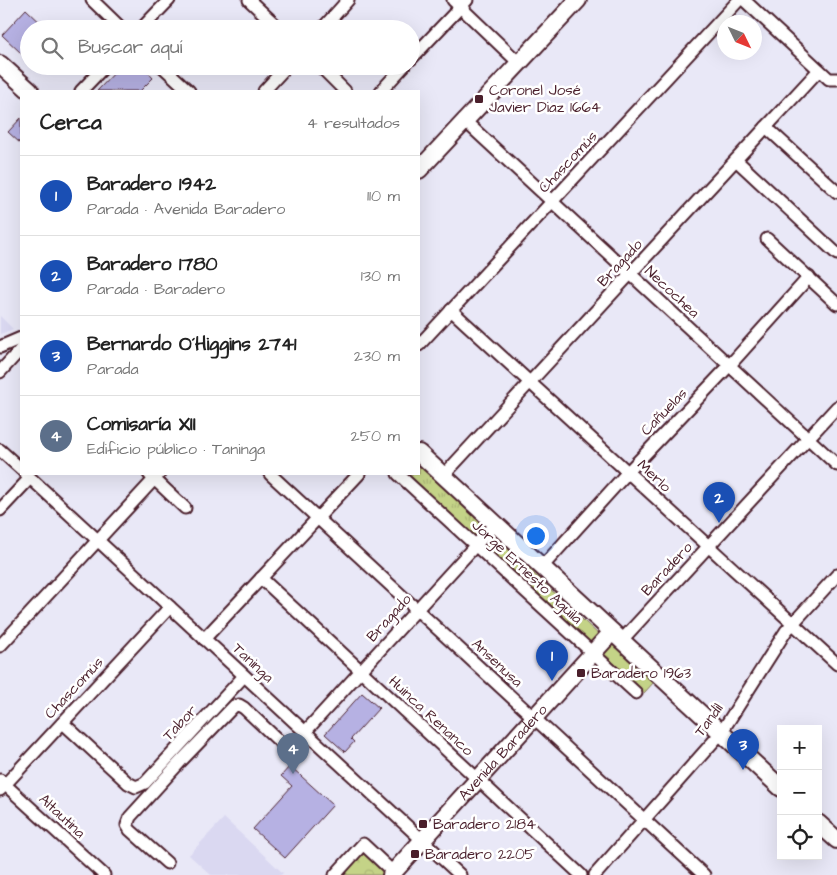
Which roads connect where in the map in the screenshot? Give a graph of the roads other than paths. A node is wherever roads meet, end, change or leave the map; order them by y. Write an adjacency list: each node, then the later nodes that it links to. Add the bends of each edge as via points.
1 (92, 0): 9 (street)
2 (168, 0): 10 (street)
3 (249, 0): 11 (street)
4 (348, 0): 12 (street)
5 (578, 0): 14 (main road)
6 (739, 0): 34 (street, Chascomús)
7 (744, 0): 16 (street)
8 (460, 2): 13 (street); 14 (street)
9 (113, 20)
10 (149, 20)
11 (270, 20)
12 (330, 20)
13 (420, 49)
14 (519, 63): 29 (main road)
15 (0, 64): 23 (main road)
16 (819, 70): 22 (street, via 829,79); 30 (street, Bragado)
17 (97, 75): 24 (street)
18 (172, 75): 25 (street)
19 (279, 75): 26 (street)
20 (329, 75): 27 (street)
21 (396, 75): 28 (street)
22 (837, 79)
23 (29, 90)
24 (83, 90)
25 (188, 90)
26 (265, 90)
27 (344, 90)
28 (382, 90)
29 (464, 121): 32 (main road); 34 (street, Necochea)
30 (766, 127): 31 (street, Bragado); 33 (street)
31 (736, 160): 36 (street); 37 (street, Bragado)
32 (420, 165)
33 (837, 192)
34 (552, 202): 37 (street, Necochea); 40 (street, Chascomús)
35 (767, 239): 38 (street)
36 (837, 254)
37 (630, 274): 45 (street, Necochea); 47 (street, Bragado)
38 (808, 277): 39 (street); 45 (street, Cañuelas)
39 (837, 304)
40 (451, 310): 42 (street, Chascomús); 47 (street, Merlo)
41 (20, 338): 43 (street)
42 (420, 344)
43 (5, 346): 44 (street)
44 (20, 352): 46 (street)
45 (729, 366): 49 (street, Necochea); 54 (street, Cañuelas)
46 (0, 372)
47 (530, 382): 54 (street, Merlo); 61 (street, Bragado)
48 (837, 407): 49 (street, Baradero)
49 (808, 438): 52 (street, Necochea); 68 (street, Baradero)
50 (0, 450): 53 (street, Taninga)
51 (420, 454): 61 (main road)
52 (837, 465)
53 (20, 468)
54 (628, 473): 68 (street, Merlo); 69 (street, Cañuelas)
55 (25, 475): 63 (street)
56 (27, 475): 66 (street, Taninga)
57 (154, 475): 62 (street); 66 (street)
58 (271, 475): 64 (street, Ansenusa)
59 (357, 475): 64 (street)
60 (399, 475): 67 (street, Jorge Ernesto Aguila)
61 (443, 476): 65 (main road)
62 (185, 508)
63 (0, 510)
64 (317, 518): 71 (street); 73 (street, Ansenusa)
65 (495, 524): 67 (street, Bragado); 69 (main road)
66 (98, 540): 72 (street, Taninga); 77 (street)
67 (476, 545): 73 (street, Bragado); 78 (street, Jorge Ernesto Aguila)
68 (708, 547): 74 (street, Merlo); 75 (street, Baradero)
69 (542, 567): 75 (main road)
70 (837, 575): 74 (street, Tandil)
71 (261, 578): 76 (street); 80 (street, Huinca Renanco)
72 (170, 607): 76 (street, Taninga); 84 (street, Chascomús)
73 (417, 610): 80 (street, Bragado); 83 (street, Ansenusa)
74 (792, 623): 79 (street, Merlo); 86 (street, Tandil)
75 (617, 636): 78 (main road, Avenida Baradero); 86 (main road)
76 (204, 638): 81 (street, Taninga)
77 (0, 646)
78 (593, 653): 82 (street, Jorge Ernesto Aguila); 83 (main road, Avenida Baradero)
79 (837, 664)
80 (361, 671): 85 (street, Bragado); 89 (street, Huinca Renanco)
81 (244, 676): 85 (street, Taninga); 88 (street, Tabor)
82 (636, 693)
83 (534, 718): 89 (main road, Avenida Baradero); 92 (street, Ansenusa)
84 (63, 723): 88 (street, Tabor, via 128,783 136,786 145,783); 91 (street, Chascomús)
85 (305, 732): 94 (street, Taninga)
86 (721, 733): 90 (main road); 92 (street, Tandil)
87 (279, 741): 88 (street, via 239,705)
88 (177, 757): 96 (street, via 127,825)
89 (478, 780): 94 (main road, Avenida Baradero); 101 (street, Huinca Renanco)
90 (777, 784)
91 (2, 785): 98 (street, Altautina)
92 (644, 820): 102 (street, Tandil); 103 (street, Ansenusa)
93 (822, 827): 95 (main road)
94 (422, 840): 97 (main road, Avenida Baradero); 100 (street, Taninga)
95 (837, 840)
96 (167, 863)
97 (393, 874): 99 (street, Avenida Baradero, via 363,844)
98 (104, 875)
99 (335, 875)
100 (460, 875)
101 (581, 875)
102 (595, 875)
103 (704, 875)

